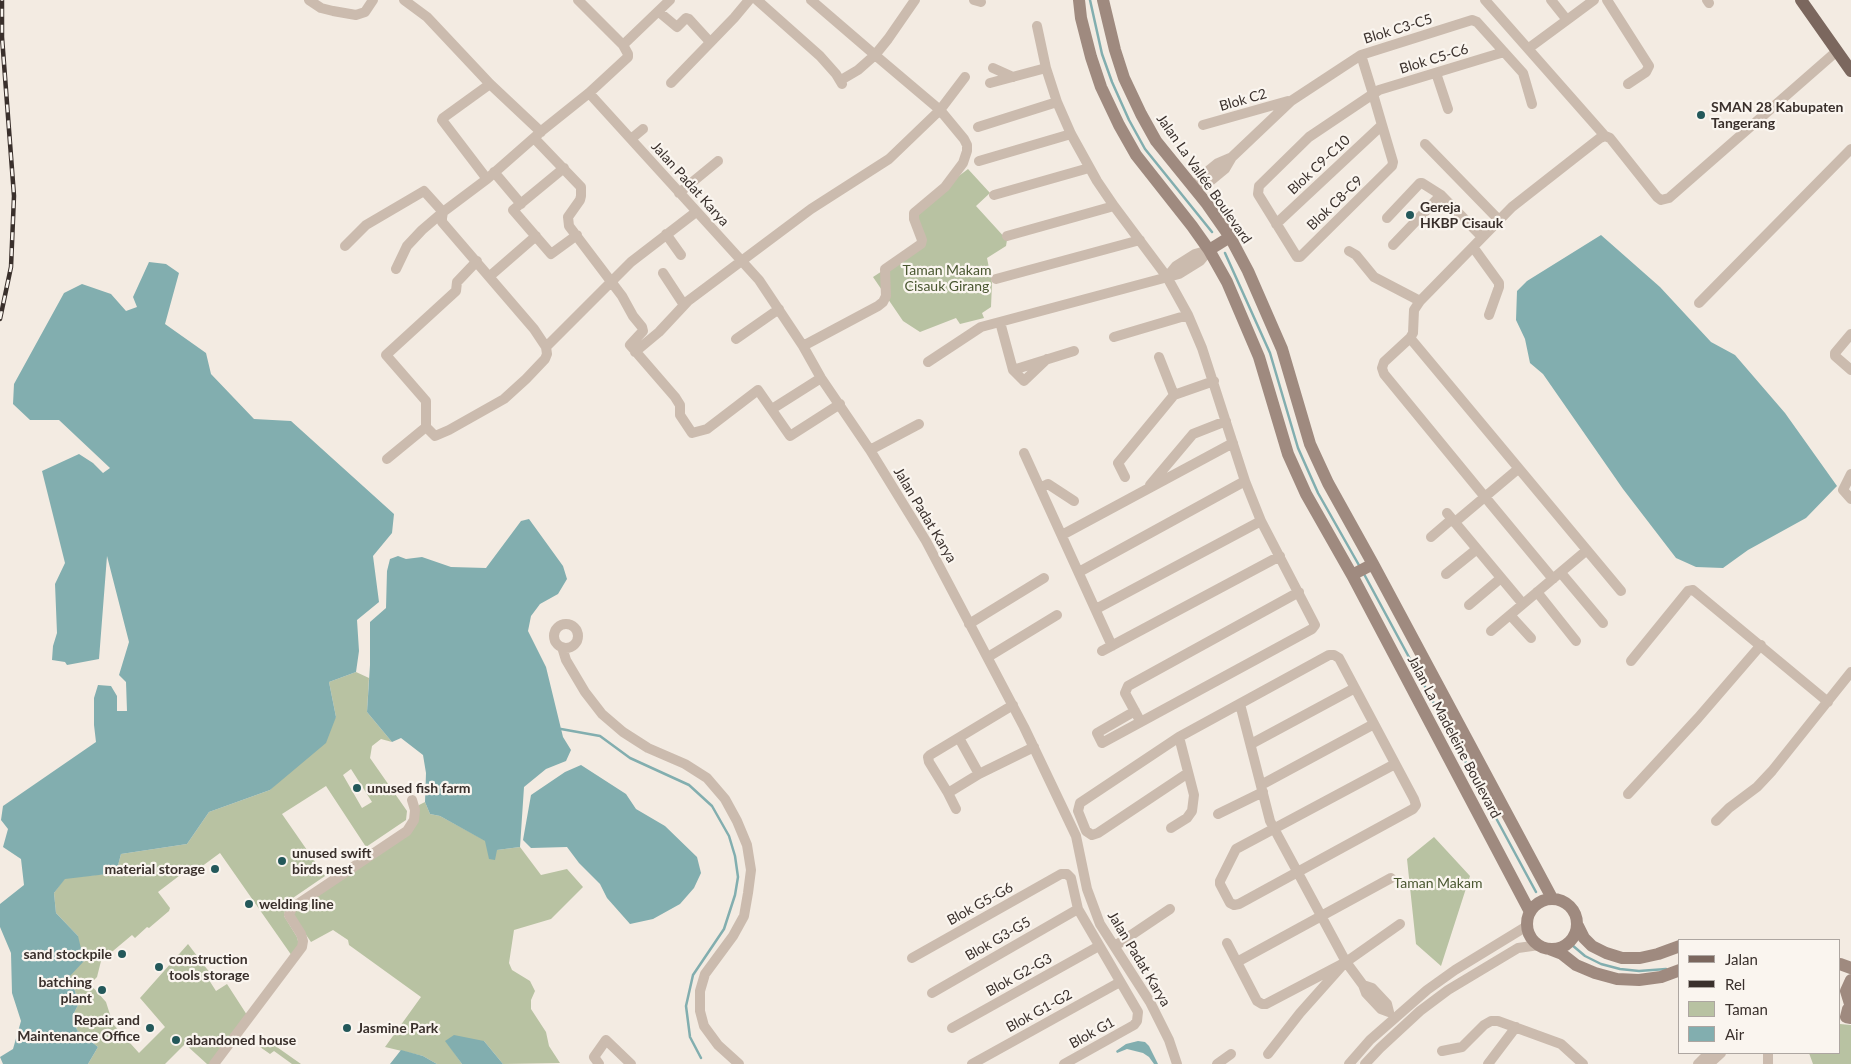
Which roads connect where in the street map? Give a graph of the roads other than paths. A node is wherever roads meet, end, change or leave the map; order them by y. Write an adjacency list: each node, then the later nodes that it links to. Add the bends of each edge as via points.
1 (309, 0): 2 (street, via 321,8 356,15 365,12)
2 (373, 0)
3 (404, 0): 35 (street, via 427,17)
4 (578, 0): 21 (street)
5 (670, 0): 17 (street)
6 (749, 0): 20 (street)
7 (757, 0): 25 (street, via 820,56 841,82)
8 (811, 0): 25 (street)
9 (916, 0): 25 (street)
10 (1079, 0): 80 (street, via 1091,57 1119,125 1136,155)
11 (1103, 0): 59 (street, Jalan La Vallée Boulevard, via 1114,50 1141,114 1156,141)
12 (1485, 0): 22 (street)
13 (1551, 0): 18 (street)
14 (1594, 0): 18 (street)
15 (1607, 0): 36 (street, via 1649,66 1646,72)
16 (1801, 0): 23 (main road)
17 (659, 12): 20 (street, via 677,27 689,19); 21 (street)
18 (1568, 20): 22 (street)
19 (1037, 26): 28 (street)
20 (710, 42): 33 (street)
21 (624, 45): 37 (street, via 628,57)
22 (1529, 48): 50 (street)
23 (1837, 51): 29 (main road); 50 (street, via 1669,198 1661,200 1657,197 1610,138)
24 (1504, 52): 26 (street, Blok C3-C5, via 1472,20); 30 (street, Blok C5-C6); 41 (street, via 1522,73)
25 (875, 55): 43 (street)
26 (1361, 55): 38 (street); 39 (street, Blok C3-C5)
27 (993, 68): 32 (street)
28 (1046, 68): 32 (street); 40 (street)
29 (1851, 71)
30 (1436, 73): 38 (street, Blok C5-C6); 42 (street)
31 (965, 77): 43 (street)
32 (1013, 77): 34 (street)
33 (671, 83)
34 (990, 83)
35 (490, 84): 49 (street); 58 (street, via 442,120)
36 (1628, 84)
37 (589, 94): 49 (street); 51 (street, Jalan Padat Karya)
38 (1373, 94): 45 (street); 69 (street, Blok C5-C6, via 1309,137 1259,186 1258,194)
39 (1291, 101): 44 (street, Blok C2); 59 (street, via 1232,158 1218,163 1202,176)
40 (1057, 102): 46 (street); 48 (street)
41 (1532, 104)
42 (1448, 109)
43 (940, 110): 84 (street, via 880,166 811,209); 102 (street, via 964,139 967,152 945,187 914,214 921,244 885,270 886,296 878,306)
44 (1202, 125)
45 (1382, 125): 69 (street, Blok C9-C10); 69 (street, Blok C8-C9, via 1393,162 1390,170 1300,257 1295,256)
46 (978, 127)
47 (643, 129): 51 (street)
48 (1071, 134): 55 (street); 57 (street)
49 (538, 135): 56 (street); 58 (street)
50 (1605, 136): 68 (street, via 1534,189)
51 (631, 139): 60 (street, Jalan Padat Karya)
52 (1425, 144): 68 (street)
53 (1851, 149): 92 (street)
54 (718, 161): 60 (street)
55 (979, 161)
56 (564, 168): 63 (street); 71 (street, via 581,186 581,196 568,217 569,226)
57 (1089, 168): 61 (street); 64 (street)
58 (490, 175): 63 (street); 65 (street)
59 (1194, 188): 74 (street, Jalan La Vallée Boulevard)
60 (679, 193): 66 (street, Jalan Padat Karya)
61 (994, 195)
62 (1440, 195): 67 (street, via 1420,183); 75 (street); 77 (street)
63 (521, 204): 72 (street, via 514,210)
64 (1114, 206): 73 (street); 76 (street)
65 (443, 212): 78 (street, via 424,191 366,225); 83 (street, via 442,222); 85 (street, via 407,246)
66 (696, 212): 70 (street); 84 (street, Jalan Padat Karya)
67 (1387, 218)
68 (1499, 220): 75 (street)
69 (1276, 224)
70 (666, 234): 82 (street); 90 (street)
71 (577, 235): 72 (street, via 551,254); 90 (street)
72 (536, 236): 87 (street)
73 (1008, 236)
74 (1230, 237): 80 (street); 137 (street, Jalan La Vallée Boulevard, via 1282,349 1310,444)
75 (1482, 237): 79 (street)
76 (1140, 240): 88 (street); 89 (street)
77 (1393, 245)
78 (345, 246)
79 (1473, 247): 91 (street); 96 (street, via 1499,283)
80 (1210, 250): 88 (street, via 1194,254); 140 (street, via 1259,357 1288,454 1306,494)
81 (1350, 251): 91 (street, via 1374,277)
82 (680, 256)
83 (476, 261): 87 (street); 116 (street, via 457,282 456,291 386,354 426,401)
84 (743, 262): 93 (street); 94 (street, Jalan Padat Karya)
85 (396, 269)
86 (663, 273): 93 (street)
87 (490, 276): 103 (street)
88 (1167, 276): 95 (street); 97 (street)
89 (996, 279)
90 (611, 283): 103 (street); 105 (street, via 642,327 630,345)
91 (1420, 301): 100 (street, via 1414,310)
92 (1699, 303)
93 (684, 305): 105 (street)
94 (779, 309): 101 (street); 102 (street, Jalan Padat Karya)
95 (1188, 315): 99 (street); 110 (street)
96 (1489, 315)
97 (1000, 322): 104 (street, via 1012,370); 107 (street, via 981,327)
98 (1851, 334): 108 (street, via 1835,353)
99 (1114, 337)
100 (1410, 338): 121 (street); 127 (street, via 1384,362 1384,374)
101 (736, 339)
102 (803, 346): 109 (street, Jalan Padat Karya)
103 (546, 347): 116 (street, via 545,359 504,398 439,436)
104 (1074, 351)
105 (635, 352): 113 (street, via 680,404 680,414 692,433 707,429 758,390)
106 (1160, 357): 111 (street)
107 (928, 362)
108 (1851, 370)
109 (821, 378): 112 (street, Jalan Padat Karya); 113 (street)
110 (1214, 382): 111 (street); 114 (street)
111 (1174, 395): 123 (street, via 1118,463)
112 (840, 404): 113 (street, via 790,436); 118 (street, Jalan Padat Karya)
113 (772, 409)
114 (1226, 421): 117 (street); 126 (street, via 1193,434)
115 (919, 424): 118 (street)
116 (426, 427): 120 (street)
117 (1233, 444): 124 (street); 126 (street)
118 (870, 450): 153 (street, Jalan Padat Karya, via 933,552)
119 (1024, 453): 125 (street)
120 (387, 459)
121 (1518, 469): 127 (street); 135 (street)
122 (1851, 474): 128 (street, via 1843,490)
123 (1125, 477)
124 (1245, 481): 131 (street); 138 (street)
125 (1040, 488): 129 (street, via 1048,484); 132 (street)
126 (1145, 490): 132 (street)
127 (1484, 497): 130 (street); 141 (street)
128 (1851, 499)
129 (1074, 501)
130 (1451, 518): 133 (street); 134 (street)
131 (1261, 521): 136 (street); 149 (street)
132 (1062, 535): 138 (street)
133 (1431, 537)
134 (1477, 549): 139 (street); 143 (street)
135 (1587, 550): 141 (street); 146 (street)
136 (1280, 556): 144 (street); 158 (street)
137 (1373, 564): 140 (street); 189 (street, Jalan La Madeleine Boulevard)
138 (1079, 572): 149 (street)
139 (1446, 574)
140 (1352, 576): 192 (street, Jalan La Madeleine Boulevard)
141 (1557, 576): 145 (street); 152 (street)
142 (1044, 578): 153 (street)
143 (1501, 578): 147 (street); 148 (street)
144 (1299, 592): 168 (street, via 1128,686 1125,693); 169 (street, via 1315,621 1312,629)
145 (1537, 592): 147 (street); 156 (street)
146 (1621, 592)
147 (1523, 604): 151 (street)
148 (1470, 605)
149 (1096, 609): 158 (street)
150 (1057, 615): 161 (street)
151 (1510, 615): 154 (street); 155 (street)
152 (1604, 623)
153 (969, 624): 161 (street, Jalan Padat Karya)
154 (1492, 631)
155 (1531, 638)
156 (1576, 641)
157 (1761, 645): 162 (street, via 1693,590 1688,591); 165 (street); 180 (street)
158 (1112, 646): 160 (street)
159 (562, 647): 222 (street, via 585,692 602,714 648,748 685,764 706,778 725,799 737,820 747,845 751,870 744,916 705,974 700,991 700,1011 704,1026 718,1045)
160 (1102, 652)
161 (988, 658): 167 (street, Jalan Padat Karya)
162 (1630, 660)
163 (1851, 672): 165 (street)
164 (1354, 688): 166 (street, via 1339,658 1329,655); 170 (street); 173 (street)
165 (1828, 702): 184 (street, via 1757,787)
166 (1240, 704): 171 (street); 173 (street)
167 (1013, 705): 172 (street); 174 (street, Jalan Padat Karya)
168 (1135, 711): 169 (street); 169 (street, via 1096,733 1102,743)
169 (1140, 722)
170 (1374, 724): 175 (street); 178 (street)
171 (1179, 737): 176 (street); 176 (street, via 1080,802 1078,811 1086,831 1092,835 1098,833)
172 (959, 738): 177 (street); 179 (street, via 928,757)
173 (1251, 744): 178 (street)
174 (1034, 747): 177 (street); 199 (street, Jalan Padat Karya, via 1076,836 1090,900 1100,924)
175 (1395, 764): 186 (street); 187 (street, via 1414,799 1414,809)
176 (1188, 773): 185 (street, via 1194,796 1192,811)
177 (979, 774): 179 (street)
178 (1262, 788): 183 (street); 186 (street)
179 (948, 793): 182 (street)
180 (1628, 794)
181 (412, 800): 219 (street, via 414,820 407,830 292,908 290,915 301,934 302,947)
182 (956, 809)
183 (1218, 814)
184 (1716, 821)
185 (1171, 828)
186 (1275, 829): 187 (street); 187 (street, via 1236,849 1220,881 1230,903 1239,904)
187 (1298, 872): 193 (street)
188 (1391, 878): 193 (street)
189 (1552, 898): 192 (street, via 1539,902); 196 (street, via 1561,900 1574,910)
190 (1078, 909): 198 (street); 202 (street, Blok G5-G6, via 1071,878 1061,874); 208 (street, Blok G3-G5)
191 (1170, 909): 199 (street)
192 (1530, 912): 195 (street)
193 (1321, 916): 203 (street); 204 (street)
194 (1400, 924): 204 (street)
195 (1527, 926): 200 (street, via 1533,940); 210 (street, via 1455,970)
196 (1578, 926): 200 (street, via 1576,934 1565,946 1557,949); 201 (street, via 1592,946 1622,958 1640,958)
197 (1227, 943): 203 (street)
198 (1099, 946): 207 (street); 213 (street, Blok G2-G3)
199 (1115, 946): 225 (street, Jalan Padat Karya, via 1150,1002)
200 (1544, 947): 205 (street, via 1583,968 1617,979 1654,978); 211 (street, via 1518,948 1501,957 1448,990)
201 (1678, 947)
202 (912, 958)
203 (1237, 962): 204 (street, via 1257,1001 1266,1004)
204 (1346, 962): 210 (street, via 1363,985 1372,988 1387,1004); 216 (street)
205 (1678, 971)
206 (1846, 980): 209 (street)
207 (1120, 982): 223 (street, Blok G1-G2); 224 (street, Blok G1, via 1138,1012 1137,1021)
208 (932, 993)
209 (1846, 1012)
210 (1392, 1015): 211 (street); 227 (street)
211 (1403, 1027): 228 (street)
212 (1516, 1027): 214 (street, via 1491,1021 1462,1047); 229 (street); 230 (street, via 1561,1044)
213 (952, 1028)
214 (1442, 1051)
215 (1231, 1054): 226 (street)
216 (1268, 1054)
217 (1708, 1054): 231 (street)
218 (1720, 1054): 232 (street)
219 (214, 1064)
220 (599, 1064): 221 (street, via 594,1057 606,1040)
221 (631, 1064)
222 (739, 1064)
223 (972, 1064)
224 (1064, 1064)
225 (1177, 1064)
226 (1216, 1064)
227 (1349, 1064)
228 (1365, 1064)
229 (1488, 1064)
230 (1584, 1064)
231 (1698, 1064)
232 (1709, 1064)

